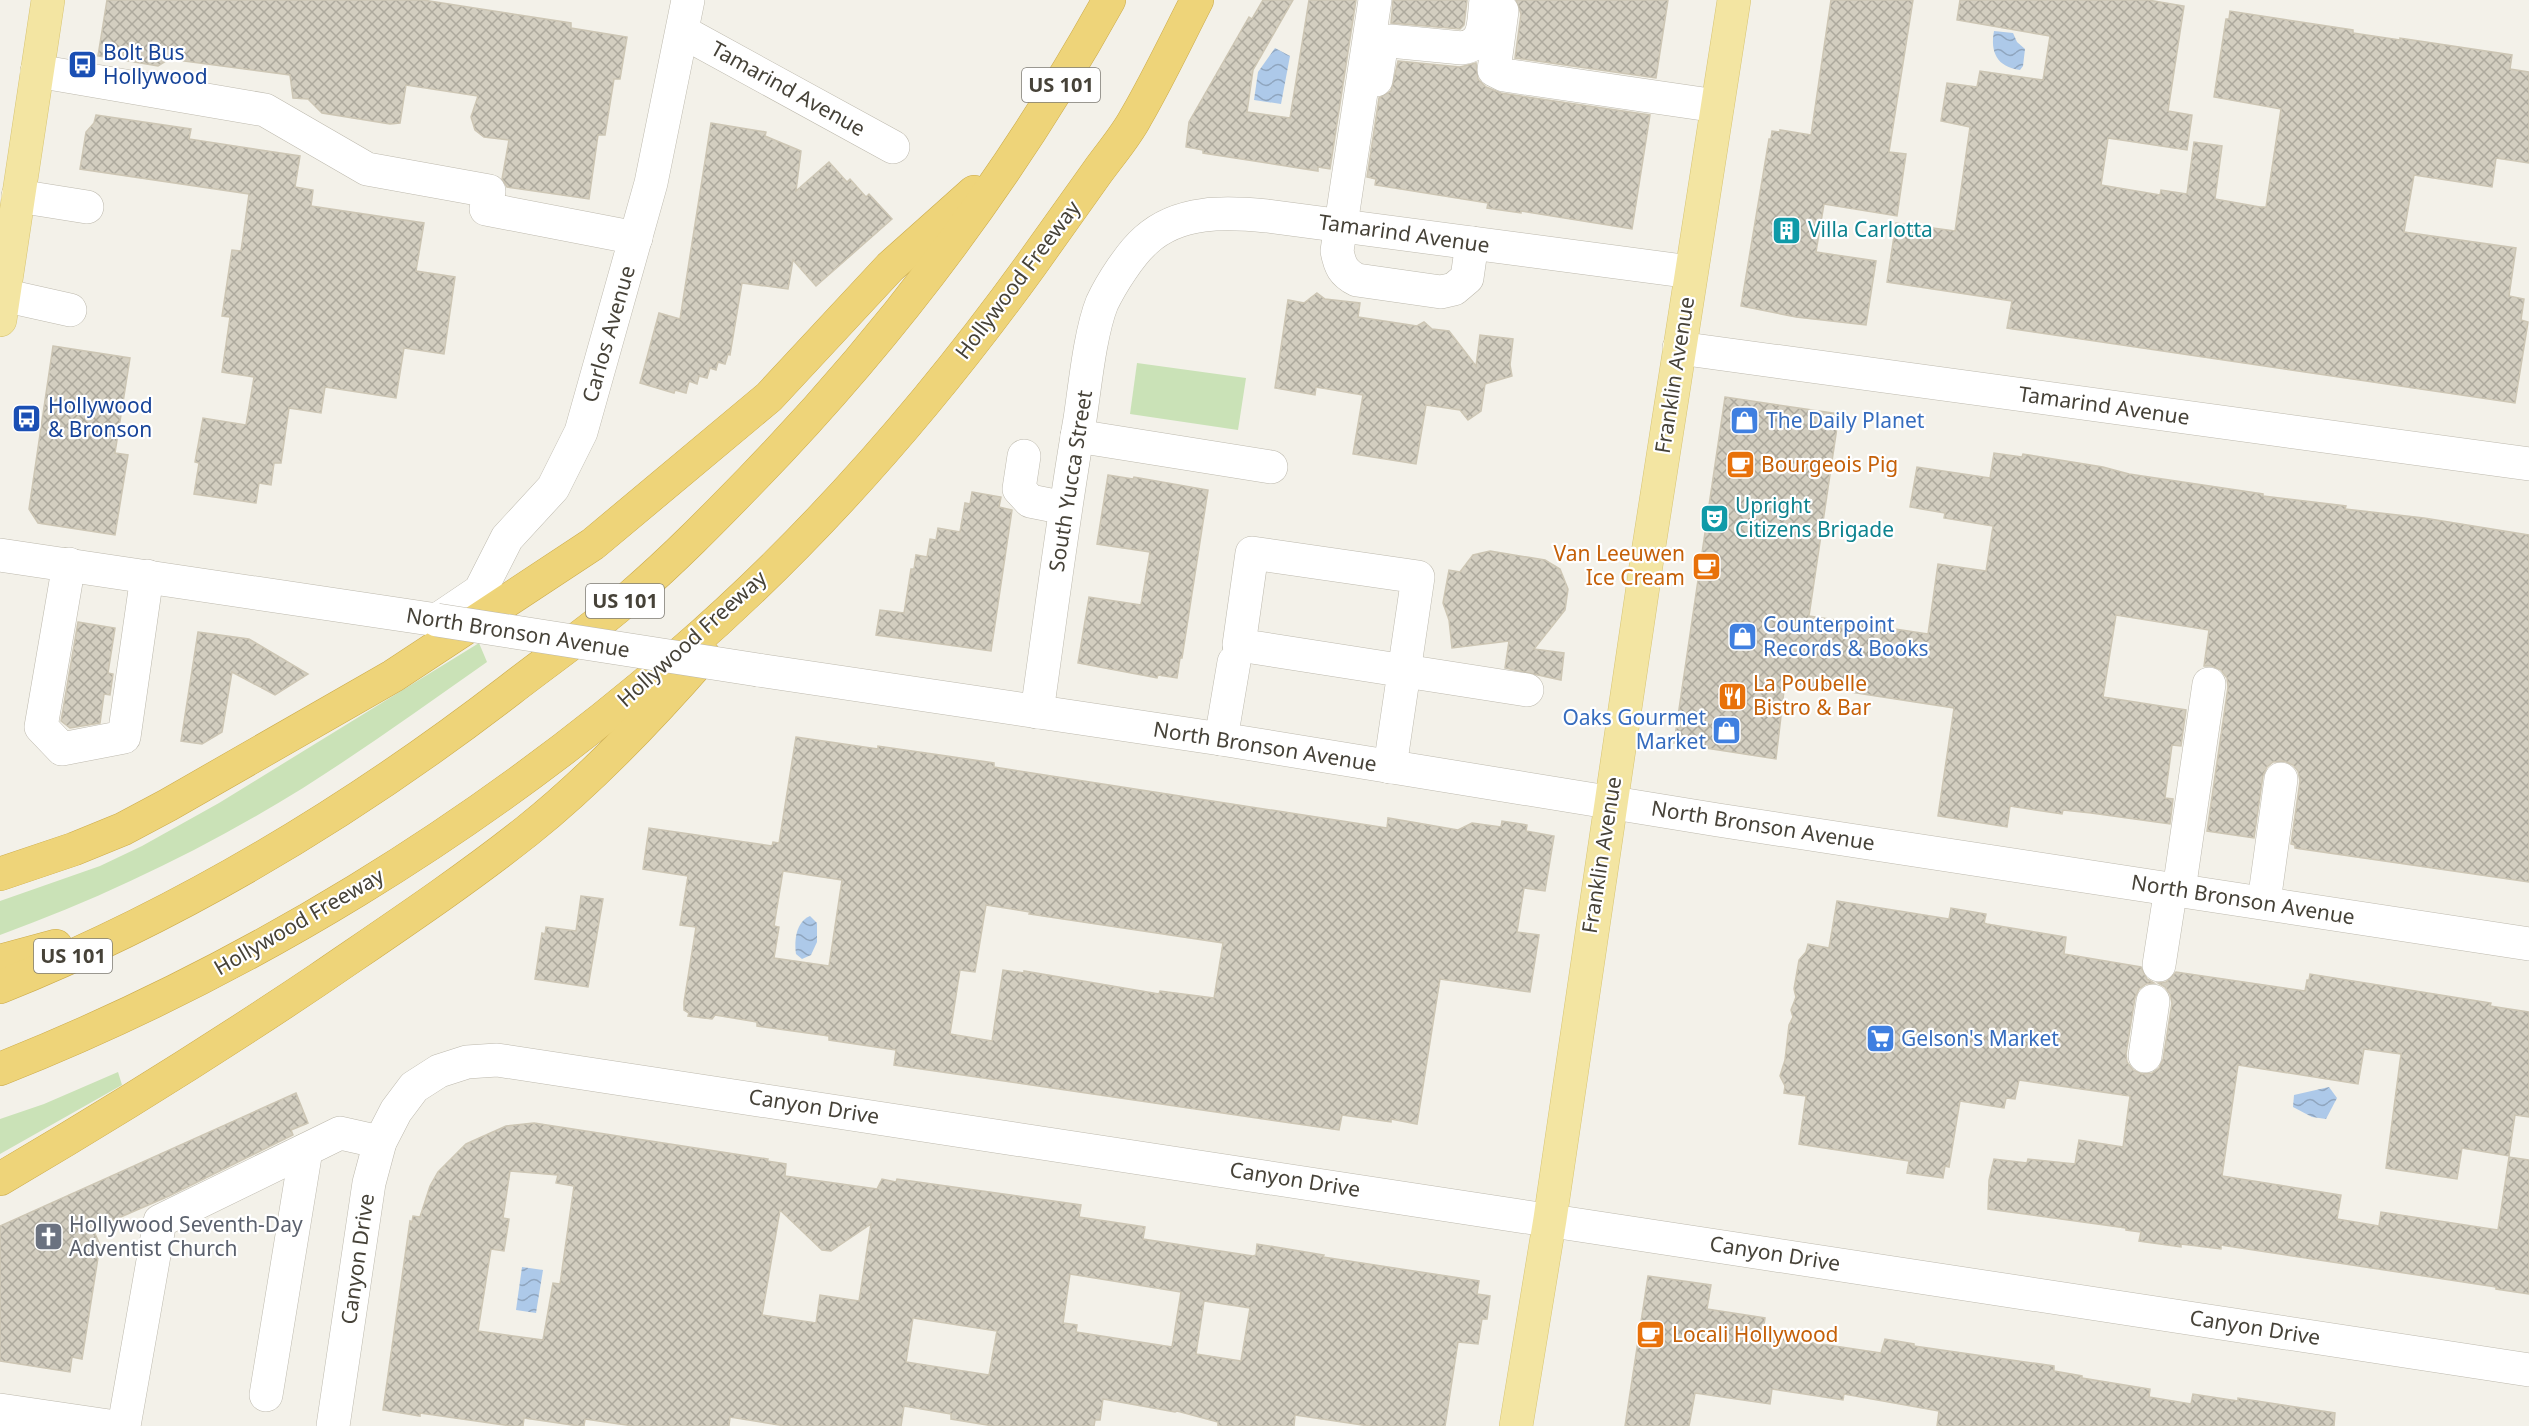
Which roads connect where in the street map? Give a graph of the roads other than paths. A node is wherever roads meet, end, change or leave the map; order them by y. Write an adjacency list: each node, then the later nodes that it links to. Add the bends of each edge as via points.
1 (48, 0): 11 (main road)
2 (688, 0): 10 (street, Carlos Avenue)
3 (1109, 0): 15 (highway, US 101, via 1069,72)
4 (1197, 0): 13 (highway, Hollywood Freeway)
5 (1215, 0): 13 (highway)
6 (1375, 0): 18 (street)
7 (1486, 0): 18 (street, via 1482,36 1472,46 1390,41 1381,48 1361,182)
8 (1504, 0): 12 (street, via 1494,70 1516,77)
9 (1734, 0): 12 (main road, Franklin Avenue)
10 (683, 32): 14 (street, Tamarind Avenue); 19 (street, Carlos Avenue)
11 (37, 71): 16 (main road); 19 (street, via 265,110 367,170 489,191 486,209)
12 (1717, 106): 22 (main road, Franklin Avenue)
13 (1135, 121): 30 (highway, Hollywood Freeway, via 1000,307 926,401)
14 (893, 147)
15 (1007, 168): 45 (highway, via 963,200 890,267 769,397 593,544 393,676 168,805 74,849); 48 (highway, US 101, via 940,261 791,439 711,522 630,597 445,740 247,867)
16 (18, 196): 17 (street); 23 (main road)
17 (87, 207)
18 (1349, 226): 20 (street, Tamarind Avenue); 20 (street, via 1337,251 1340,267 1347,274 1357,280 1442,292 1454,289 1467,278); 21 (street, Tamarind Avenue, via 1224,212 1165,226)
19 (636, 238): 35 (street, Carlos Avenue, via 581,432 553,489 507,538 480,591)
20 (1472, 243): 22 (street, Tamarind Avenue)
21 (1130, 258): 26 (street, South Yucca Street, via 1102,303)
22 (1691, 272): 25 (main road, Franklin Avenue)
23 (2, 307): 24 (street)
24 (70, 310)
25 (1679, 348): 28 (street, Tamarind Avenue); 44 (main road, Franklin Avenue)
26 (1077, 436): 29 (street); 31 (street, South Yucca Street)
27 (1024, 456): 31 (street, via 1019,489 1030,501)
28 (2529, 464)
29 (1270, 467)
30 (846, 491): 55 (highway, Hollywood Freeway, via 764,577 680,654 585,732 488,803 387,872 285,934 181,989); 58 (highway, via 686,677 636,730 528,830 380,938 123,1106)
31 (1065, 508): 40 (street, South Yucca Street)
32 (0, 555): 33 (street, North Bronson Avenue)
33 (69, 564): 34 (street, North Bronson Avenue); 34 (street, via 41,726 62,749 124,737)
34 (147, 576): 35 (street, North Bronson Avenue)
35 (437, 620): 40 (street, North Bronson Avenue, bridge)
36 (1233, 662): 41 (street)
37 (1403, 669): 37 (street, via 1418,577 1252,553 1239,645); 39 (street); 42 (street)
38 (2209, 684): 46 (street)
39 (1527, 690)
40 (1037, 712): 41 (street, North Bronson Avenue)
41 (1221, 739): 42 (street, North Bronson Avenue)
42 (1390, 767): 44 (street, North Bronson Avenue)
43 (2281, 779): 47 (street)
44 (1611, 802): 46 (street, North Bronson Avenue); 59 (main road, Franklin Avenue)
45 (0, 874)
46 (2175, 889): 47 (street, North Bronson Avenue); 51 (street)
47 (2264, 902): 49 (street, North Bronson Avenue)
48 (144, 923): 50 (highway); 52 (highway, US 101)
49 (2529, 944)
50 (0, 961)
51 (2159, 965)
52 (0, 987)
53 (2153, 1001): 54 (street)
54 (2145, 1056)
55 (0, 1069)
56 (380, 1142): 57 (street, via 340,1133); 59 (street, Canyon Drive, via 414,1087 439,1071 467,1062 497,1060); 65 (street, Canyon Drive, via 369,1183)
57 (306, 1150): 61 (street); 64 (street, via 160,1221)
58 (0, 1179)
59 (1550, 1219): 60 (street, Canyon Drive); 66 (main road, Franklin Avenue)
60 (2529, 1370)
61 (266, 1395)
62 (0, 1410): 63 (street)
63 (109, 1426)
64 (124, 1426)
65 (333, 1426)
66 (1516, 1426)

